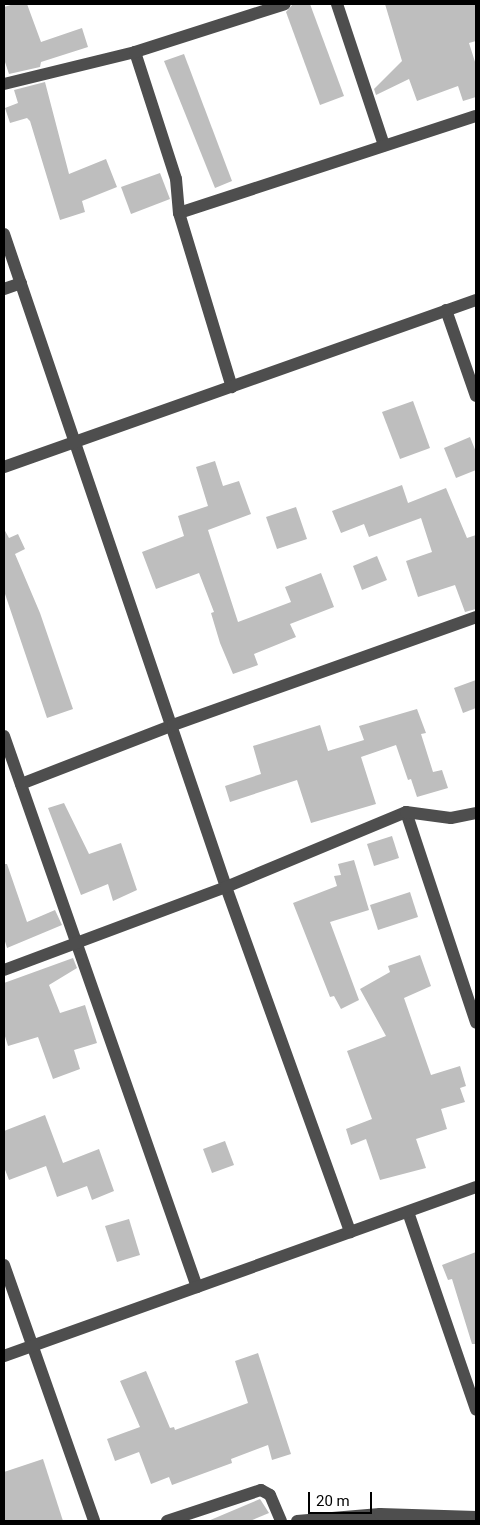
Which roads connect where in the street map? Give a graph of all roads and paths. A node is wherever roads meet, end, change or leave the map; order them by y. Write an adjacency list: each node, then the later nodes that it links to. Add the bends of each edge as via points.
1 (285, 4): 3 (street)
2 (337, 4): 6 (street)
3 (135, 52): 4 (street); 7 (street, via 176,179)
4 (4, 84)
5 (476, 116): 6 (street)
6 (384, 145): 7 (street)
7 (179, 213): 13 (street)
8 (4, 234): 9 (street)
9 (20, 283): 10 (street); 15 (street)
10 (4, 289)
11 (476, 300): 12 (street)
12 (446, 310): 13 (street); 14 (street)
13 (232, 387): 15 (street)
14 (476, 396)
15 (76, 442): 16 (street); 18 (street)
16 (4, 467)
17 (476, 617): 18 (street)
18 (173, 725): 20 (street); 23 (street)
19 (4, 736): 20 (street)
20 (20, 784): 24 (street)
21 (406, 812): 22 (street, via 451,818); 23 (street); 26 (street)
22 (476, 813)
23 (226, 887): 24 (street); 30 (street)
24 (76, 944): 25 (street); 32 (street)
25 (4, 970)
26 (471, 988): 27 (street)
27 (476, 1023)
28 (476, 1187): 29 (street)
29 (408, 1212): 30 (street); 35 (street)
30 (350, 1232): 32 (street)
31 (4, 1265): 33 (street)
32 (196, 1287): 33 (street)
33 (32, 1346): 34 (street); 37 (street)
34 (4, 1356)
35 (476, 1410)
36 (476, 1517): 40 (street, via 389,1514)
37 (94, 1521)
38 (167, 1521): 39 (street, via 261,1490 270,1495)
39 (281, 1521)
40 (297, 1521)

